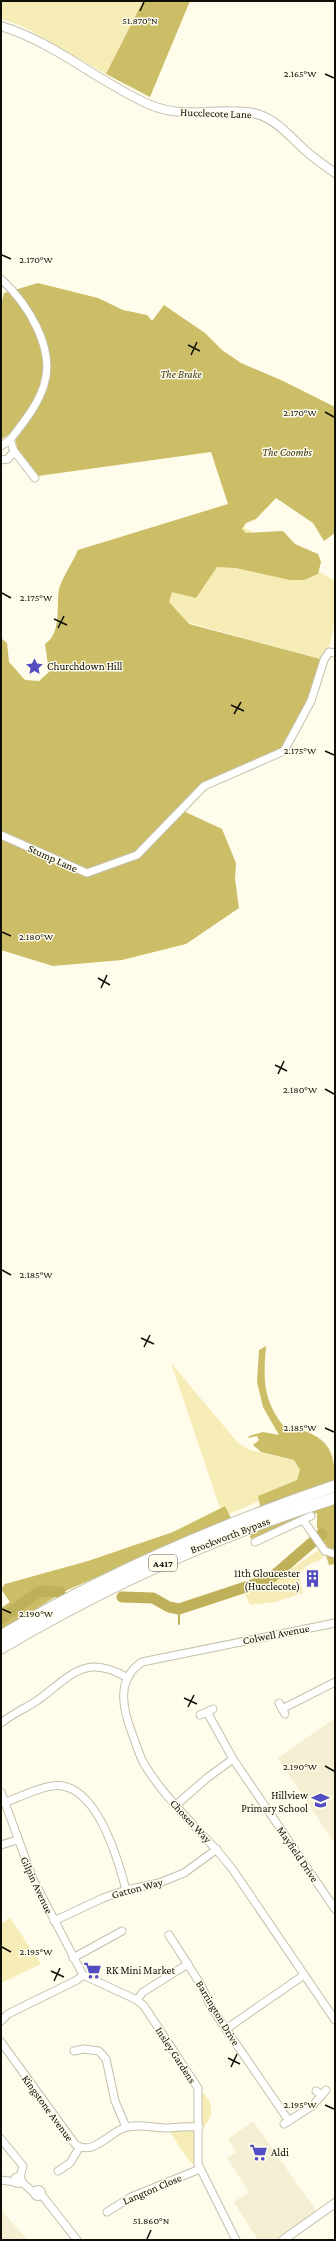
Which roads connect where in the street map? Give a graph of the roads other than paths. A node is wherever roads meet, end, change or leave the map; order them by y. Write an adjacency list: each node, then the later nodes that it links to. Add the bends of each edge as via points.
1 (1, 26): 2 (street, Hucclecote Lane, via 45,45 130,95 168,111 253,113 271,120 286,130 306,152)
2 (335, 173)
3 (1, 279): 4 (street, via 18,295 38,330 48,366 44,385 31,411)
4 (10, 440): 5 (street); 6 (street)
5 (1, 446)
6 (14, 451): 7 (street, via 8,459); 8 (street)
7 (1, 460)
8 (35, 478)
9 (335, 653): 10 (street, Stump Lane, via 329,652 324,660 311,702 284,751 204,786 137,855 87,873)
10 (1, 835)
11 (335, 1486): 18 (highway, Brockworth Bypass / A417, via 242,1519 152,1556 84,1589)
12 (335, 1498): 19 (highway, Brockworth Bypass / A417, via 271,1519 176,1557 73,1607)
13 (311, 1516): 14 (street)
14 (303, 1520): 15 (street); 16 (street, via 326,1551)
15 (255, 1542)
16 (335, 1554)
17 (335, 1623): 20 (street, Colwell Avenue, via 216,1643)
18 (1, 1636)
19 (1, 1648)
20 (200, 1649): 21 (street, Chosen Way, via 142,1662)
21 (128, 1678): 25 (street, via 108,1668 95,1666 80,1669); 29 (street, Chosen Way, via 123,1691 124,1710 136,1744 143,1762)
22 (335, 1682): 23 (street)
23 (282, 1709)
24 (207, 1712): 26 (street, Mayfield Drive)
25 (1, 1723)
26 (233, 1759): 29 (street); 34 (street, Mayfield Drive)
27 (1, 1792): 28 (street, Gilpin Avenue)
28 (4, 1803): 30 (street, Gilpin Avenue); 33 (street, via 37,1790 63,1786 86,1799 109,1838)
29 (176, 1805): 32 (street, Chosen Way)
30 (17, 1840): 31 (street); 35 (street, Gilpin Avenue)
31 (1, 1845)
32 (217, 1849): 33 (street, Gatton Way, via 184,1873 159,1883); 41 (street, Chosen Way)
33 (126, 1890): 35 (street, Gatton Way)
34 (335, 1909)
35 (54, 1921): 38 (street, Gilpin Avenue)
36 (122, 1931): 38 (street)
37 (169, 1935): 39 (street, Barrington Drive)
38 (73, 1958): 40 (street, Gilpin Avenue)
39 (188, 1964): 42 (street, via 143,1992); 45 (street, Barrington Drive)
40 (83, 1974): 42 (street, Insley Gardens); 44 (street, via 8,2014)
41 (304, 1975): 43 (street, Chosen Way); 45 (street)
42 (137, 2000): 50 (street, Insley Gardens, via 144,2006 198,2088)
43 (335, 2020)
44 (1, 2021)
45 (226, 2029): 48 (street, Barrington Drive, via 286,2123 312,2106)
46 (1, 2042): 52 (street, Kingstone Avenue)
47 (74, 2051): 49 (street, via 100,2051 106,2059 115,2101)
48 (322, 2092)
49 (126, 2127): 50 (street); 52 (street, Kingstone Avenue, via 99,2144)
50 (199, 2127): 53 (street, Insley Gardens)
51 (1, 2139): 56 (street, via 24,2166)
52 (79, 2148): 54 (street, via 70,2163)
53 (200, 2169): 58 (street, Langton Close, via 131,2197); 60 (street, Insley Gardens)
54 (58, 2171)
55 (1, 2180): 56 (street)
56 (19, 2180): 59 (street, via 37,2194)
57 (335, 2203): 61 (street)
58 (107, 2212)
59 (77, 2240)
60 (236, 2240)
61 (283, 2240)

